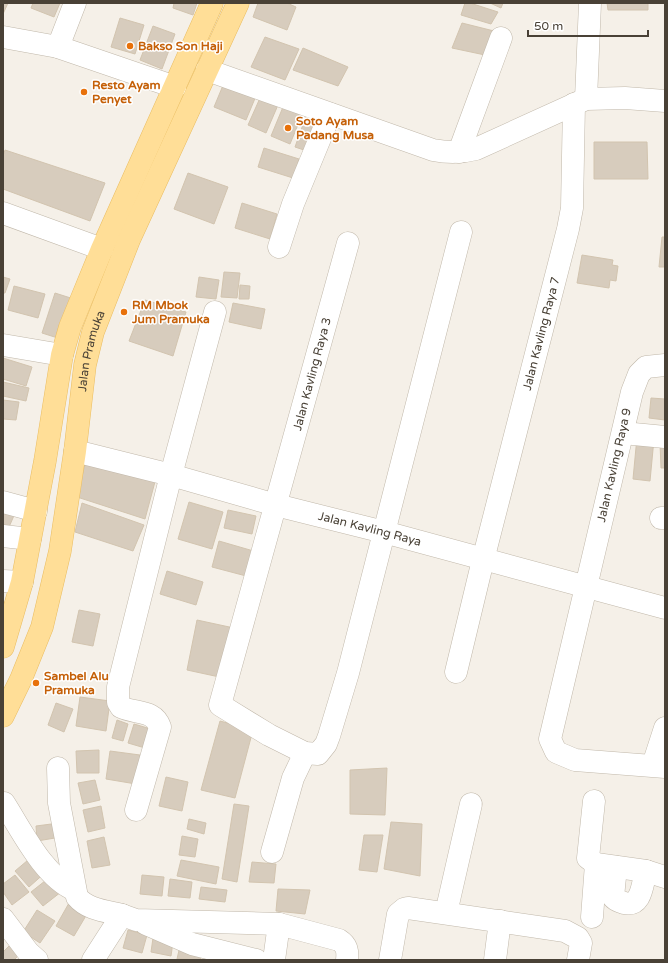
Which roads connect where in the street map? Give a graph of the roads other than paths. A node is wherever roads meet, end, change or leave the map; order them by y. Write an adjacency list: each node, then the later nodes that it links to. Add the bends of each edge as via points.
1 (75, 3): 8 (street)
2 (238, 3): 5 (main road, Jalan Pramuka)
3 (590, 3): 12 (street, Jalan Kavling Raya 7)
4 (208, 11): 5 (main road); 10 (main road, Jalan Pramuka)
5 (226, 29): 9 (main road, Jalan Pramuka)
6 (3, 37): 8 (street)
7 (501, 38): 16 (street)
8 (58, 47): 10 (street)
9 (207, 70): 13 (street); 15 (main road, Jalan Pramuka)
10 (175, 87): 14 (main road, Jalan Pramuka)
11 (665, 101): 12 (street, via 625,98)
12 (580, 102): 16 (street, via 476,149); 38 (street, Jalan Kavling Raya 7, via 572,208 568,229)
13 (330, 114): 16 (street, via 433,150); 20 (street, via 293,204)
14 (154, 135): 15 (main road); 21 (main road, Jalan Pramuka)
15 (174, 144): 27 (main road, Jalan Pramuka, via 129,240 93,332)
16 (459, 152)
17 (3, 213): 21 (street)
18 (461, 232): 35 (street)
19 (348, 243): 33 (street, Jalan Kavling Raya 3)
20 (279, 247)
21 (102, 249): 24 (main road, Jalan Pramuka, via 70,327)
22 (215, 312): 31 (street)
23 (3, 345): 24 (street)
24 (62, 355): 26 (main road, Jalan Pramuka)
25 (665, 365): 28 (street, Jalan Kavling Raya 9, via 646,367 639,374 632,392)
26 (52, 420): 27 (main road); 34 (main road, Jalan Pramuka)
27 (77, 420): 30 (main road, Jalan Pramuka)
28 (623, 433): 29 (street); 40 (street, Jalan Kavling Raya 9)
29 (665, 437)
30 (75, 451): 31 (street, Jalan Kavling Raya); 44 (main road, Jalan Pramuka, via 60,551 42,627 22,679)
31 (171, 474): 33 (street, Jalan Kavling Raya); 52 (street, via 118,687 120,707 152,714 160,727)
32 (3, 502): 34 (street)
33 (276, 505): 35 (street, Jalan Kavling Raya); 46 (street, Jalan Kavling Raya 3, via 220,705 269,735)
34 (36, 511): 37 (main road, Jalan Pramuka)
35 (384, 532): 38 (street, Jalan Kavling Raya); 46 (street, via 330,736 318,754)
36 (3, 536): 37 (street)
37 (30, 539): 39 (main road, Jalan Pramuka)
38 (483, 560): 40 (street, Jalan Kavling Raya); 43 (street, Jalan Kavling Raya 7)
39 (12, 581): 42 (main road, Jalan Pramuka)
40 (585, 586): 41 (street, Jalan Kavling Raya); 47 (street, Jalan Kavling Raya 9, via 550,739 556,752 575,760)
41 (665, 608)
42 (3, 647)
43 (456, 672)
44 (3, 716)
45 (665, 728): 47 (street)
46 (305, 753): 53 (street, via 293,778)
47 (659, 766)
48 (58, 768): 56 (street, via 59,803)
49 (594, 801): 54 (street, via 588,858)
50 (4, 803): 56 (street, via 37,855 57,878)
51 (471, 804): 57 (street)
52 (136, 810)
53 (272, 852)
54 (606, 865): 55 (street); 55 (street, via 613,897 631,904 636,902); 59 (street)
55 (655, 874)
56 (75, 890): 58 (street, via 77,896 86,904)
57 (446, 913): 61 (street); 68 (street, via 408,908 400,911)
58 (129, 917): 62 (street); 64 (street); 65 (street, via 185,942)
59 (592, 917)
60 (3, 919): 63 (street)
61 (500, 921): 69 (street); 70 (street, via 574,934 581,943)
62 (279, 924): 66 (street); 67 (street, via 339,940 348,950)
63 (37, 960)
64 (93, 960)
65 (256, 960)
66 (274, 960)
67 (347, 960)
68 (390, 960)
69 (495, 960)
70 (578, 960)

